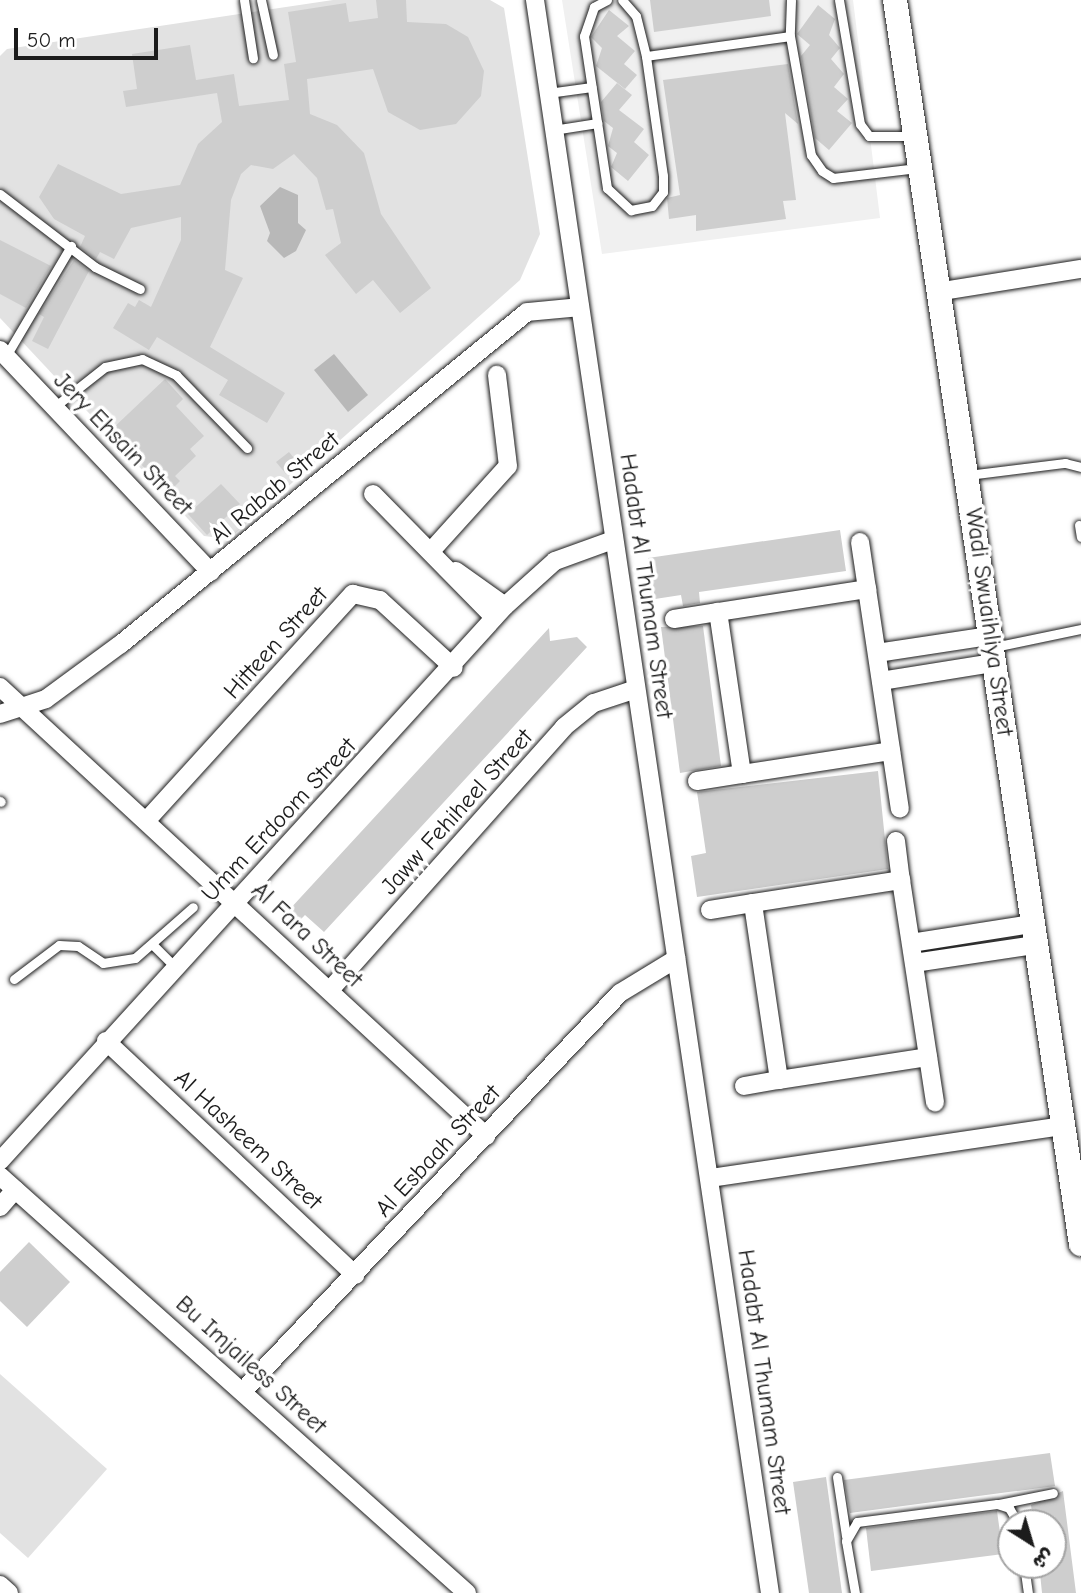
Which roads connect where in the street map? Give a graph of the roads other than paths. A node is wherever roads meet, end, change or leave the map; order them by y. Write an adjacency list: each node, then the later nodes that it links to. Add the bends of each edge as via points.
1 (244, 0): 12 (lane)
2 (261, 0): 10 (lane)
3 (535, 0): 14 (street, Hadabt Al Thumam Street)
4 (607, 0): 13 (lane, via 586,21)
5 (622, 0): 11 (lane, via 636,16)
6 (791, 0): 9 (lane)
7 (839, 0): 17 (lane, via 860,124 877,138)
8 (895, 0): 17 (street, Wadi Swuaihliya Street)
9 (790, 36): 11 (lane); 18 (lane, via 811,155 822,171 833,178)
10 (273, 55)
11 (646, 56): 15 (lane, via 663,176 663,192 652,206 631,211 611,197)
12 (253, 58)
13 (592, 87): 14 (lane); 15 (lane)
14 (548, 93): 16 (street, Hadabt Al Thumam Street)
15 (597, 123): 16 (lane)
16 (553, 130): 24 (street, Hadabt Al Thumam Street)
17 (917, 136): 18 (street, Wadi Swuaihliya Street)
18 (923, 167): 23 (street, Wadi Swuaihliya Street)
19 (0, 194): 20 (lane)
20 (71, 246): 22 (lane, via 95,267); 25 (lane)
21 (1081, 269): 23 (street)
22 (140, 289)
23 (943, 291): 30 (street, Wadi Swuaihliya Street)
24 (580, 307): 34 (street, Hadabt Al Thumam Street); 37 (street, Al Rabab Street, via 527,312)
25 (3, 353): 27 (street, Jery Ehsain Street)
26 (497, 375): 36 (street, via 508,466)
27 (53, 408): 28 (lane, via 105,367 142,359 176,375); 37 (street, Jery Ehsain Street)
28 (247, 448)
29 (1081, 467): 30 (lane, via 1065,463)
30 (968, 475): 43 (street, Wadi Swuaihliya Street)
31 (373, 494): 36 (street)
32 (1079, 525): 33 (lane)
33 (1081, 537)
34 (613, 540): 39 (street, Umm Erdoom Street, via 555,561); 48 (street, Hadabt Al Thumam Street)
35 (860, 542): 38 (street)
36 (432, 550): 39 (street)
37 (211, 572): 49 (street, Al Rabab Street)
38 (867, 589): 40 (street); 44 (street)
39 (499, 611): 45 (street, Umm Erdoom Street)
40 (718, 612): 41 (street); 52 (street)
41 (674, 619)
42 (1081, 629): 43 (lane)
43 (992, 649): 44 (street); 46 (street); 62 (street, Wadi Swuaihliya Street)
44 (877, 653): 46 (street)
45 (454, 668): 55 (street, Hitteen Street, via 380,600 353,594); 58 (street, Umm Erdoom Street)
46 (881, 681): 51 (street)
47 (0, 687): 49 (street, Al Fara Street)
48 (636, 689): 65 (street, Hadabt Al Thumam Street); 69 (street, Jaww Fehiheel Street, via 594,703 565,727)
49 (27, 707): 50 (street, Al Rabab Street); 55 (street, Al Fara Street)
50 (0, 714)
51 (891, 751): 52 (street); 54 (street)
52 (742, 775): 53 (street)
53 (697, 781)
54 (900, 808)
55 (147, 820): 58 (street, Al Fara Street)
56 (896, 841): 57 (street)
57 (901, 880): 59 (street); 63 (street)
58 (236, 902): 67 (street, Umm Erdoom Street); 69 (street, Al Fara Street)
59 (752, 904): 61 (street); 72 (street)
60 (193, 907): 64 (lane)
61 (710, 910)
62 (1033, 934): 63 (street); 66 (street); 75 (street, Wadi Swuaihliya Street)
63 (911, 943): 66 (street)
64 (153, 945): 67 (lane); 68 (lane, via 117,963 59,945)
65 (676, 959): 76 (street, Al Esbaah Street, via 620,993); 79 (street, Hadabt Al Thumam Street)
66 (914, 963): 71 (street)
67 (175, 967): 70 (street, Umm Erdoom Street)
68 (14, 979)
69 (330, 990): 76 (street, Al Fara Street)
70 (106, 1041): 77 (street, Umm Erdoom Street); 83 (street, Al Hasheem Street)
71 (928, 1057): 72 (street); 74 (street)
72 (779, 1080): 73 (street)
73 (744, 1086)
74 (934, 1102)
75 (1061, 1126): 79 (street); 82 (street, Wadi Swuaihliya Street)
76 (486, 1136): 83 (street, Al Esbaah Street)
77 (0, 1161)
78 (0, 1176): 80 (street, Bu Imjailess Street)
79 (710, 1178): 93 (street, Hadabt Al Thumam Street)
80 (15, 1190): 81 (street); 84 (street, Bu Imjailess Street)
81 (0, 1207)
82 (1081, 1244)
83 (355, 1275): 84 (street, Al Esbaah Street)
84 (244, 1390): 92 (street, Bu Imjailess Street)
85 (837, 1477): 89 (lane)
86 (1053, 1493): 87 (lane)
87 (997, 1504): 88 (lane); 89 (lane, via 857,1522)
88 (1010, 1509)
89 (846, 1541): 94 (lane)
90 (0, 1585): 91 (street)
91 (9, 1593)
92 (467, 1593)
93 (770, 1593)
94 (855, 1593)

